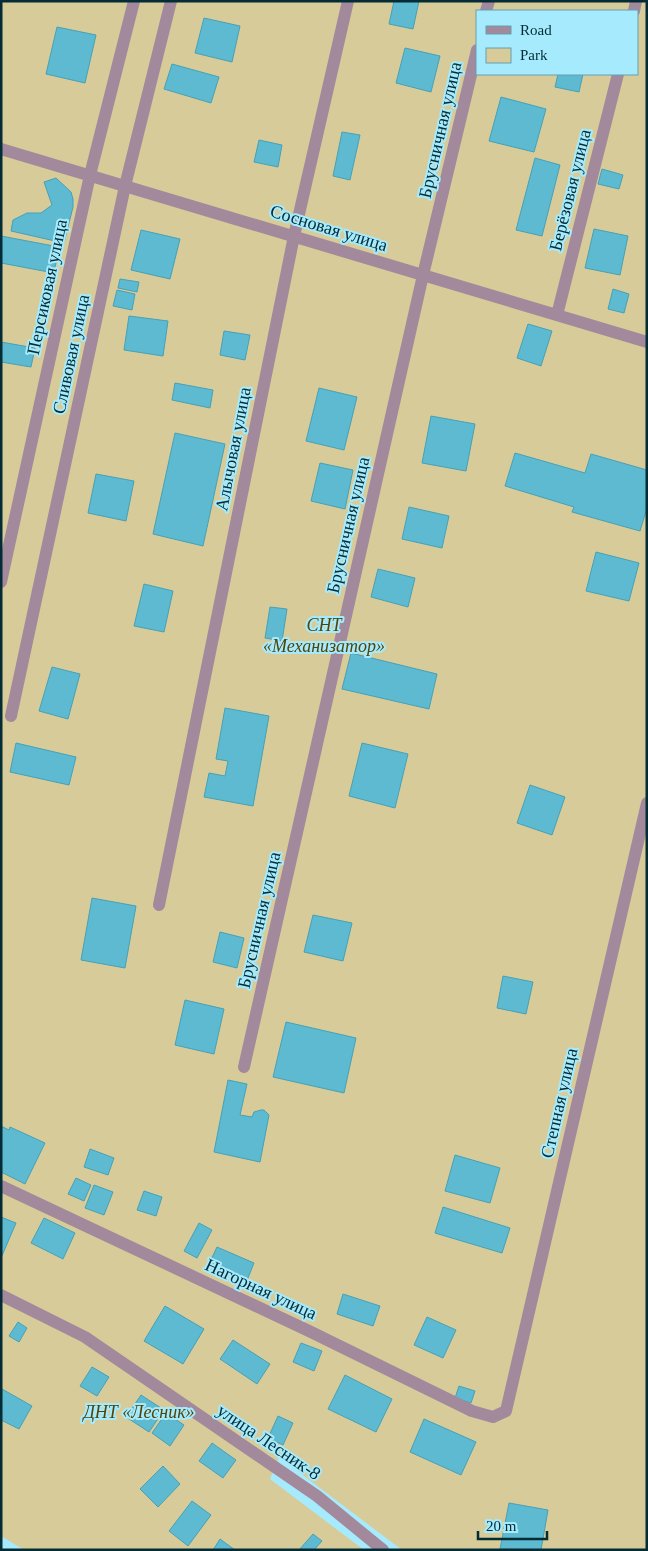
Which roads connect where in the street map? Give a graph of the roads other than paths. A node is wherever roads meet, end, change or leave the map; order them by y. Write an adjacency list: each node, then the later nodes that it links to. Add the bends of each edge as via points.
1 (134, 1): 7 (street, Персиковая улица)
2 (171, 1): 8 (street, Сливовая улица)
3 (348, 1): 9 (street, Алычовая улица)
4 (476, 54): 10 (street, Брусничная улица)
5 (618, 75): 11 (street, Берёзовая улица)
6 (1, 149): 7 (street, Сосновая улица)
7 (90, 175): 8 (street, Сосновая улица); 13 (street, Персиковая улица)
8 (125, 186): 9 (street, Сосновая улица); 14 (street, Сливовая улица)
9 (294, 236): 10 (street, Сосновая улица); 16 (street, Алычовая улица)
10 (423, 275): 11 (street, Сосновая улица); 17 (street, Брусничная улица)
11 (557, 315): 12 (street, Сосновая улица)
12 (647, 342)
13 (1, 582)
14 (11, 716)
15 (647, 803): 20 (street, Степная улица)
16 (159, 905)
17 (244, 1067)
18 (1, 1186): 20 (street, Нагорная улица, via 472,1410 493,1417)
19 (1, 1295): 21 (street, улица Лесник-8, via 86,1337 317,1496)
20 (506, 1411)
21 (383, 1550)

